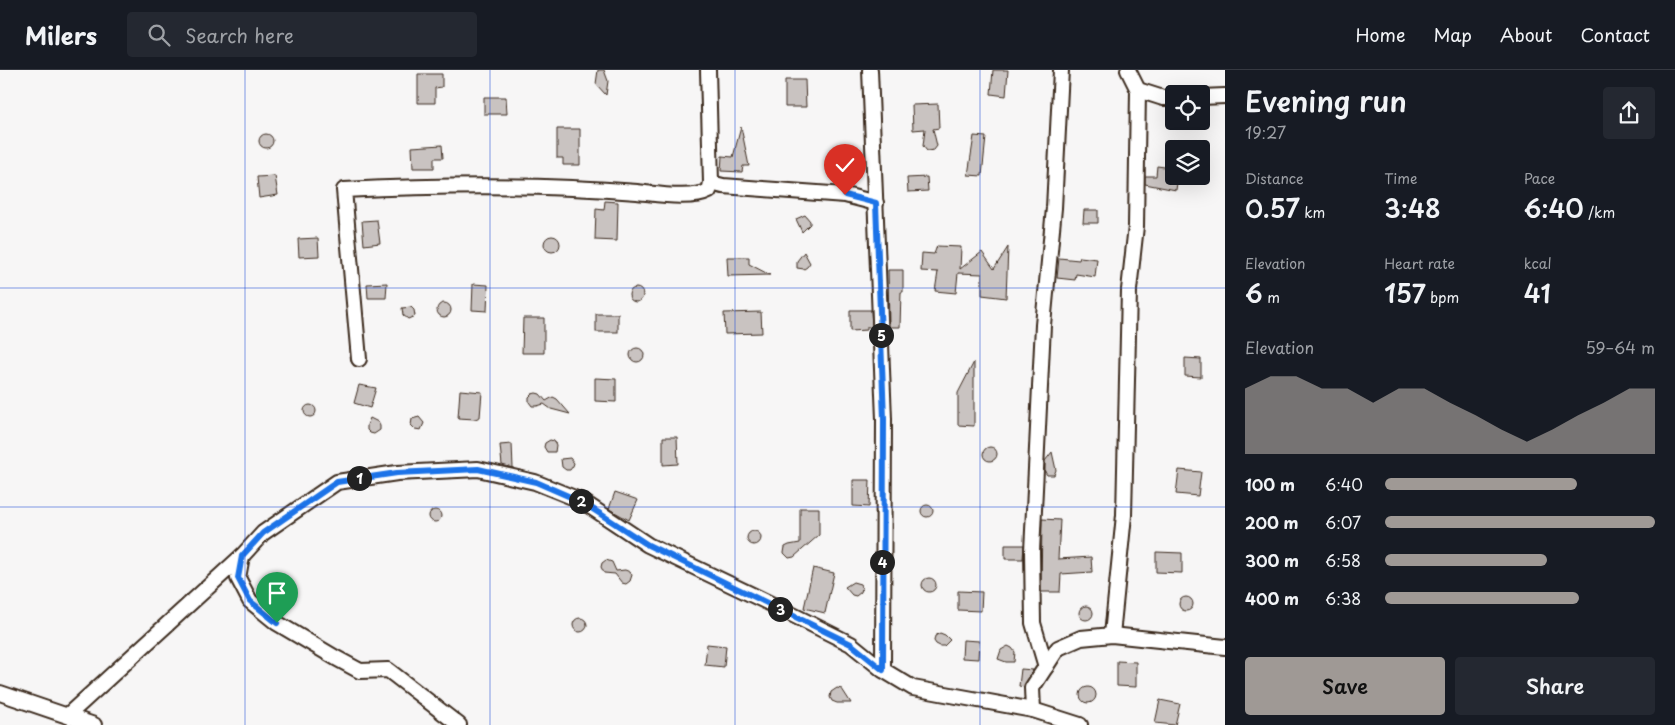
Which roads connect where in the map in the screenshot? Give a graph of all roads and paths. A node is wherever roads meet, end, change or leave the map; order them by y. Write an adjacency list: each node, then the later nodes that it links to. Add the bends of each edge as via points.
1 (708, 70): 9 (street)
2 (870, 70): 10 (street)
3 (1061, 70): 15 (street, via 1054,208 1043,325 1032,551 1033,623)
4 (1128, 70): 5 (street)
5 (1138, 90): 8 (street); 13 (street, via 1124,515)
6 (1210, 96): 7 (street)
7 (1225, 96)
8 (1165, 98)
9 (711, 183): 10 (street, via 845,195); 11 (street, via 709,190 702,194 534,186 344,190)
10 (876, 203): 16 (street, via 884,419)
11 (359, 359)
12 (242, 556): 16 (street, via 263,533 337,482 397,473 478,469 536,482 582,502 648,545 851,644); 19 (street); 21 (street, via 238,578 250,601 277,623 360,671 388,670)
13 (1112, 635): 14 (street); 15 (street, via 1081,638 1058,648)
14 (1225, 647)
15 (1046, 667): 18 (street, via 1032,688)
16 (883, 670): 18 (street, via 913,688)
17 (0, 693): 19 (street)
18 (1033, 710): 22 (street)
19 (68, 715): 20 (street)
20 (94, 725)
21 (459, 725)
22 (1080, 725)

